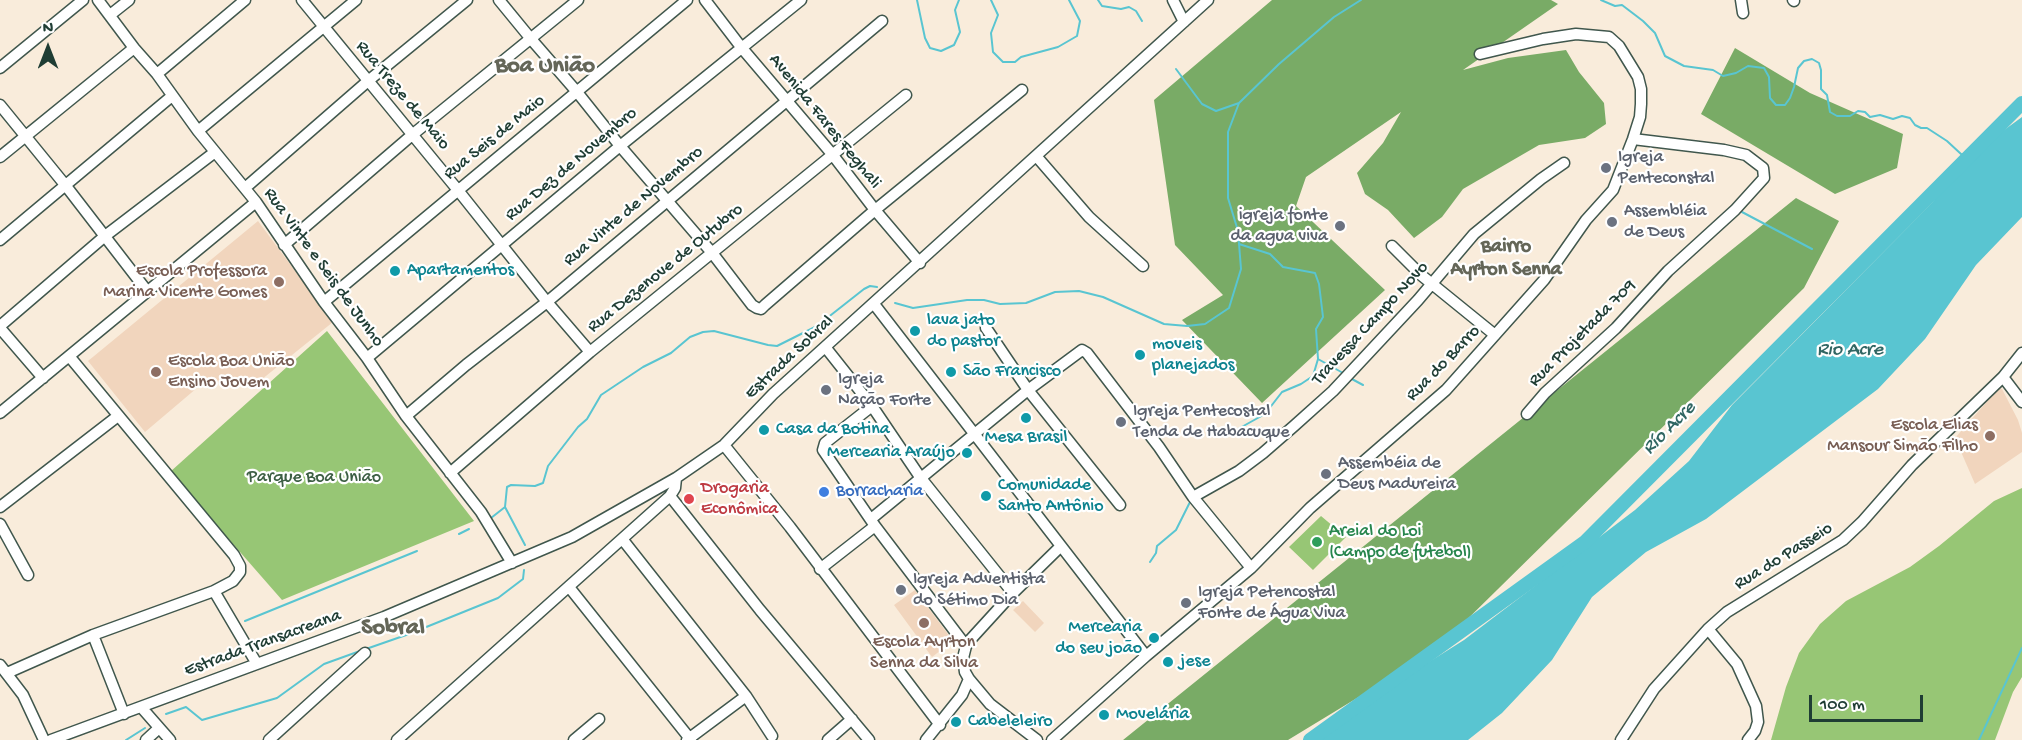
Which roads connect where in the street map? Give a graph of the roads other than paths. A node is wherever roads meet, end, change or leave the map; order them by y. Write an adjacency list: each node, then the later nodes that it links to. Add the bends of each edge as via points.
1 (83, 0): 25 (street)
2 (98, 0): 17 (street, Rua Vinte e Seis de Junho)
3 (129, 0): 17 (street)
4 (245, 0): 26 (street)
5 (302, 0): 20 (street, Rua Treze de Maio)
6 (356, 0): 20 (street)
7 (467, 0): 27 (street)
8 (500, 0): 21 (street)
9 (578, 0): 21 (street)
10 (687, 0): 29 (street, Rua Seis de Maio)
11 (705, 0): 22 (street, Avenida Fares Feghali)
12 (801, 0): 22 (street, Rua Dez de Novembro)
13 (1173, 0): 19 (street)
14 (1208, 0): 19 (street, Estrada Sobral)
15 (1741, 0): 16 (street)
16 (1743, 13)
17 (110, 15): 23 (street, Rua Vinte e Seis de Junho)
18 (882, 21): 32 (street, Rua Vinte de Novembro)
19 (1184, 22): 42 (street, Estrada Sobral)
20 (323, 27): 27 (street, Rua Treze de Maio); 34 (street)
21 (531, 39): 29 (street); 36 (street)
22 (741, 47): 32 (street, Avenida Fares Feghali); 38 (street, Rua Dez de Novembro)
23 (134, 48): 26 (street, Rua Vinte e Seis de Junho); 35 (street)
24 (1480, 54): 37 (street, Rua do Barro, via 1576,34 1609,37 1626,54 1641,89 1640,117)
25 (0, 68)
26 (157, 74): 30 (street, Rua Vinte e Seis de Junho)
27 (368, 81): 36 (street, Rua Treze de Maio); 45 (street)
28 (1022, 90): 49 (street)
29 (577, 92): 38 (street); 46 (street, Rua Seis de Maio)
30 (172, 96): 34 (street, Rua Vinte e Seis de Junho); 44 (street)
31 (906, 96): 40 (street, Rua Dezenove de Outubro)
32 (788, 102): 40 (street, Avenida Fares Feghali); 47 (street, Rua Vinte de Novembro)
33 (0, 105): 35 (street)
34 (198, 131): 39 (street, Rua Vinte e Seis de Junho)
35 (25, 135): 41 (street); 44 (street)
36 (412, 135): 46 (street, Rua Treze de Maio); 52 (street)
37 (1633, 140): 65 (street, Rua do Barro, via 1613,190 1586,220 1544,280); 77 (street, Rua Projetada 709, via 1746,155 1763,168 1764,178)
38 (620, 146): 47 (street); 53 (street, Rua Dez de Novembro)
39 (215, 152): 45 (street, Rua Vinte e Seis de Junho); 50 (street)
40 (832, 154): 49 (street, Avenida Fares Feghali); 55 (street, Rua Dezenove de Outubro)
41 (0, 157)
42 (1037, 157): 56 (street, Estrada Sobral); 57 (street, via 1089,217)
43 (1564, 163): 58 (street, Travessa Campo Novo, via 1474,234)
44 (66, 186): 50 (street); 51 (street)
45 (244, 188): 48 (street, Rua Vinte e Seis de Junho)
46 (458, 189): 53 (street, Rua Treze de Maio); 60 (street, Rua Seis de Maio)
47 (667, 201): 55 (street); 61 (street, Rua Vinte de Novembro)
48 (256, 202): 52 (street, Rua Vinte e Seis de Junho); 59 (street)
49 (875, 210): 55 (street, via 762,309 752,305); 56 (street, Avenida Fares Feghali)
50 (105, 236): 59 (street); 63 (street)
51 (0, 240)
52 (284, 245): 60 (street, Rua Vinte e Seis de Junho)
53 (502, 245): 61 (street, Rua Treze de Maio); 70 (street, Rua Dez de Novembro)
54 (1392, 246): 58 (street)
55 (713, 254): 67 (street, Rua Dezenove de Outubro)
56 (920, 263): 62 (street, Estrada Sobral)
57 (1143, 266)
58 (1432, 284): 65 (street); 86 (street, Travessa Campo Novo, via 1333,391 1294,426 1239,471)
59 (147, 291): 69 (street)
60 (324, 302): 70 (street, Rua Vinte e Seis de Junho)
61 (547, 302): 67 (street, Rua Treze de Maio); 79 (street, Rua Vinte de Novembro)
62 (874, 304): 66 (street, Estrada Sobral); 80 (street)
63 (0, 327): 72 (street)
64 (986, 328): 73 (street)
65 (1495, 335): 94 (street, Rua do Barro, via 1446,390 1310,508)
66 (826, 348): 75 (street); 81 (street, Estrada Sobral, via 773,394)
67 (590, 352): 82 (street, Rua Dezenove de Outubro)
68 (2022, 353): 71 (street, Rua do Passeio)
69 (69, 356): 72 (street); 78 (street)
70 (367, 358): 79 (street, Rua Vinte e Seis de Junho)
71 (2003, 377): 74 (street); 100 (street, Rua do Passeio, via 1912,465 1844,540 1728,612)
72 (43, 378): 76 (street)
73 (1028, 390): 80 (street); 86 (street, via 1082,350 1087,353 1160,447); 87 (street)
74 (2022, 402)
75 (872, 406): 83 (street); 89 (street, via 823,447)
76 (0, 413)
77 (1527, 414)
78 (118, 416): 88 (street); 98 (street, via 234,555 240,566 239,576)
79 (406, 416): 82 (street, Rua Vinte e Seis de Junho)
80 (974, 434): 83 (street); 92 (street)
81 (724, 445): 84 (street, Estrada Sobral); 95 (street)
82 (450, 473): 93 (street, Rua Vinte e Seis de Junho, via 481,512)
83 (920, 477): 89 (street); 99 (street)
84 (676, 478): 85 (street); 93 (street, Estrada Transacreana, via 572,537)
85 (670, 496): 91 (street); 112 (street)
86 (1193, 497): 94 (street)
87 (1120, 505)
88 (0, 507)
89 (873, 522): 95 (street); 102 (street)
90 (0, 524): 96 (street)
91 (623, 540): 97 (street); 108 (street)
92 (1061, 546): 99 (street); 104 (street)
93 (512, 562): 105 (street, Estrada Transacreana, via 384,618)
94 (1251, 568): 104 (street, Rua do Barro)
95 (820, 569): 113 (street)
96 (28, 575)
97 (569, 587): 116 (street); 122 (street)
98 (214, 591): 101 (street); 105 (street)
99 (1013, 593): 102 (street)
100 (1708, 629): 129 (street, Rua do Passeio, via 1654,689); 130 (street, via 1737,664 1756,705 1758,722)
101 (93, 635): 106 (street); 110 (street)
102 (966, 646): 107 (street, via 963,658)
103 (365, 653): 121 (street)
104 (1146, 656): 128 (street, Rua do Barro)
105 (257, 664): 109 (street, Estrada Transacreana)
106 (3, 669): 117 (street, via 23,695)
107 (967, 675): 113 (street, via 962,695); 127 (street, via 990,704)
108 (746, 696): 115 (street); 116 (street)
109 (141, 707): 110 (street, Estrada Transacreana); 114 (street)
110 (124, 714): 118 (street, Estrada Transacreana)
111 (598, 719): 123 (street)
112 (852, 719): 124 (street); 125 (street)
113 (940, 725): 126 (street)
114 (159, 728): 119 (street); 120 (street)
115 (772, 736)
116 (689, 739)
117 (44, 740)
118 (51, 740)
119 (146, 740)
120 (170, 740)
121 (269, 740)
122 (398, 740)
123 (574, 740)
124 (828, 740)
125 (869, 740)
126 (926, 740)
127 (1037, 740)
128 (1052, 740)
129 (1621, 740)
130 (1748, 740)

